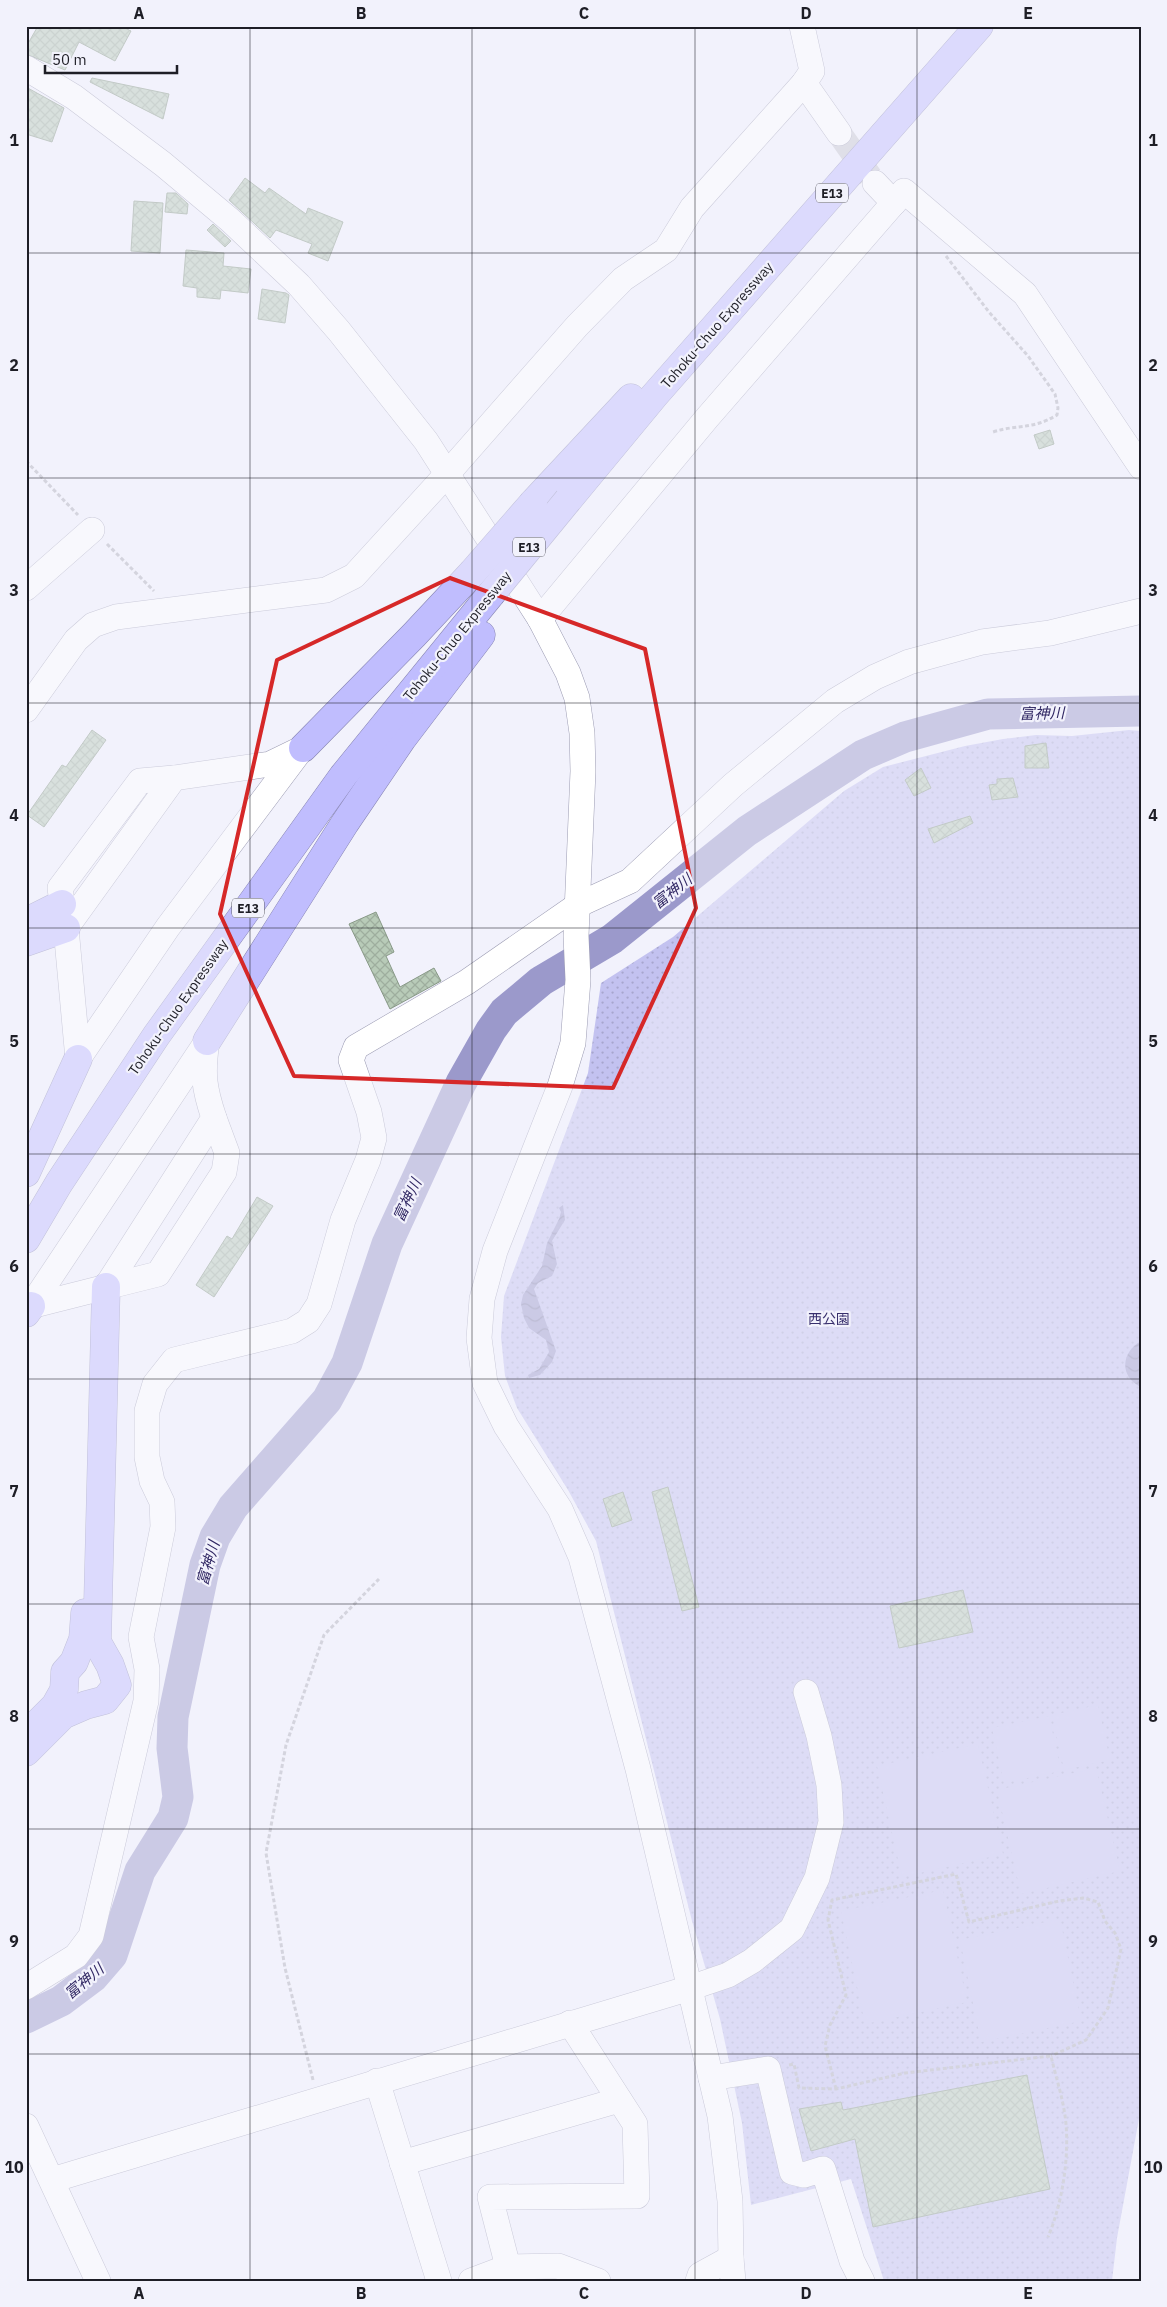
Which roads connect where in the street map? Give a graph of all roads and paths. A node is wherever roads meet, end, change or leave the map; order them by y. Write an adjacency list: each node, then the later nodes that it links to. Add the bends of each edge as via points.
1 (802, 26): 4 (street, via 812,71)
2 (979, 26): 9 (highway, Tohoku-Chuo Expressway / E13)
3 (26, 68): 12 (street, via 74,97 163,164 230,220 299,285 389,394)
4 (804, 83): 5 (street); 12 (street, via 692,208 666,250 623,280 577,326)
5 (839, 133)
6 (875, 183): 7 (street)
7 (894, 203): 11 (street, via 904,191 1025,294); 17 (street, via 707,418)
8 (943, 252): 10 (path, via 1055,394 1057,415 1042,424 1008,427)
9 (761, 276): 15 (highway, Tohoku-Chuo Expressway / E13, bridge, via 654,396); 19 (highway, bridge, via 685,339 472,573)
10 (993, 432)
11 (1141, 467)
12 (448, 474): 17 (street); 18 (street, via 354,576 326,590 116,617 93,625 76,640)
13 (92, 530): 14 (street)
14 (26, 588)
15 (497, 600): 24 (highway, via 345,822); 28 (highway, Tohoku-Chuo Expressway / E13, via 343,776 184,996)
16 (1141, 611): 20 (street, via 1050,633 982,642 909,662 875,677 835,701 740,779 630,881)
17 (540, 619): 20 (street, via 568,673 577,698 582,732)
18 (26, 710)
19 (303, 748): 21 (street, via 270,764 140,781 60,888); 25 (street, via 168,927)
20 (578, 905): 35 (street, via 467,982 356,1047 351,1060 369,1112 374,1138 343,1220 319,1304 308,1321 292,1331 174,1360 155,1384 147,1411 147,1457 152,1481 162,1502 164,1527 141,1637 147,1669 146,1701 91,1936 76,1956); 36 (street, via 578,980 573,1044 560,1086 495,1251 482,1298 479,1338 485,1383 506,1426 560,1509 581,1556 638,1769)
21 (64, 916): 22 (highway); 23 (highway); 25 (street)
22 (26, 922)
23 (26, 942)
24 (207, 1041): 26 (street, via 203,1068); 30 (street)
25 (78, 1059): 27 (highway)
26 (214, 1118): 29 (street); 29 (street, via 227,1153 224,1172 158,1274)
27 (26, 1173)
28 (26, 1239)
29 (98, 1289): 30 (street); 33 (highway, via 84,1639 74,1662 65,1672 64,1690 55,1706); 34 (highway, via 97,1642 117,1685 106,1700 63,1715)
30 (29, 1310)
31 (379, 1579): 43 (path, via 324,1635 286,1745 266,1853 285,1968)
32 (806, 1692): 36 (street, via 819,1736 831,1813 817,1878 792,1929 752,1961 728,1975)
33 (26, 1735)
34 (26, 1752)
35 (26, 1987)
36 (690, 1988): 37 (street); 40 (street)
37 (570, 2023): 41 (street); 44 (street)
38 (1051, 2056): 42 (path, via 904,2073); 42 (path, via 1086,2040 1108,2008 1122,1949 1115,1933 1105,1921 1098,1902 1083,1898 969,1922 956,1874 832,1900 828,1920 846,1996 830,2025 825,2046); 48 (path, via 1066,2122 1066,2152 1055,2220)
39 (768, 2069): 40 (street); 42 (path, via 794,2064 799,2088); 56 (street, via 792,2172 804,2175 823,2169 852,2261)
40 (712, 2078): 50 (street, via 730,2200)
41 (377, 2080): 43 (street); 46 (street)
42 (836, 2089)
43 (318, 2098): 47 (street)
44 (619, 2100): 46 (street); 49 (street, via 635,2124 637,2196 490,2197)
45 (26, 2126): 47 (street)
46 (402, 2163): 52 (street)
47 (52, 2180): 51 (street)
48 (1048, 2237)
49 (508, 2267): 53 (street); 54 (street, via 558,2266)
50 (732, 2269): 55 (street, via 700,2275)
51 (98, 2281)
52 (439, 2281)
53 (470, 2281)
54 (598, 2281)
55 (698, 2281)
56 (862, 2281)

